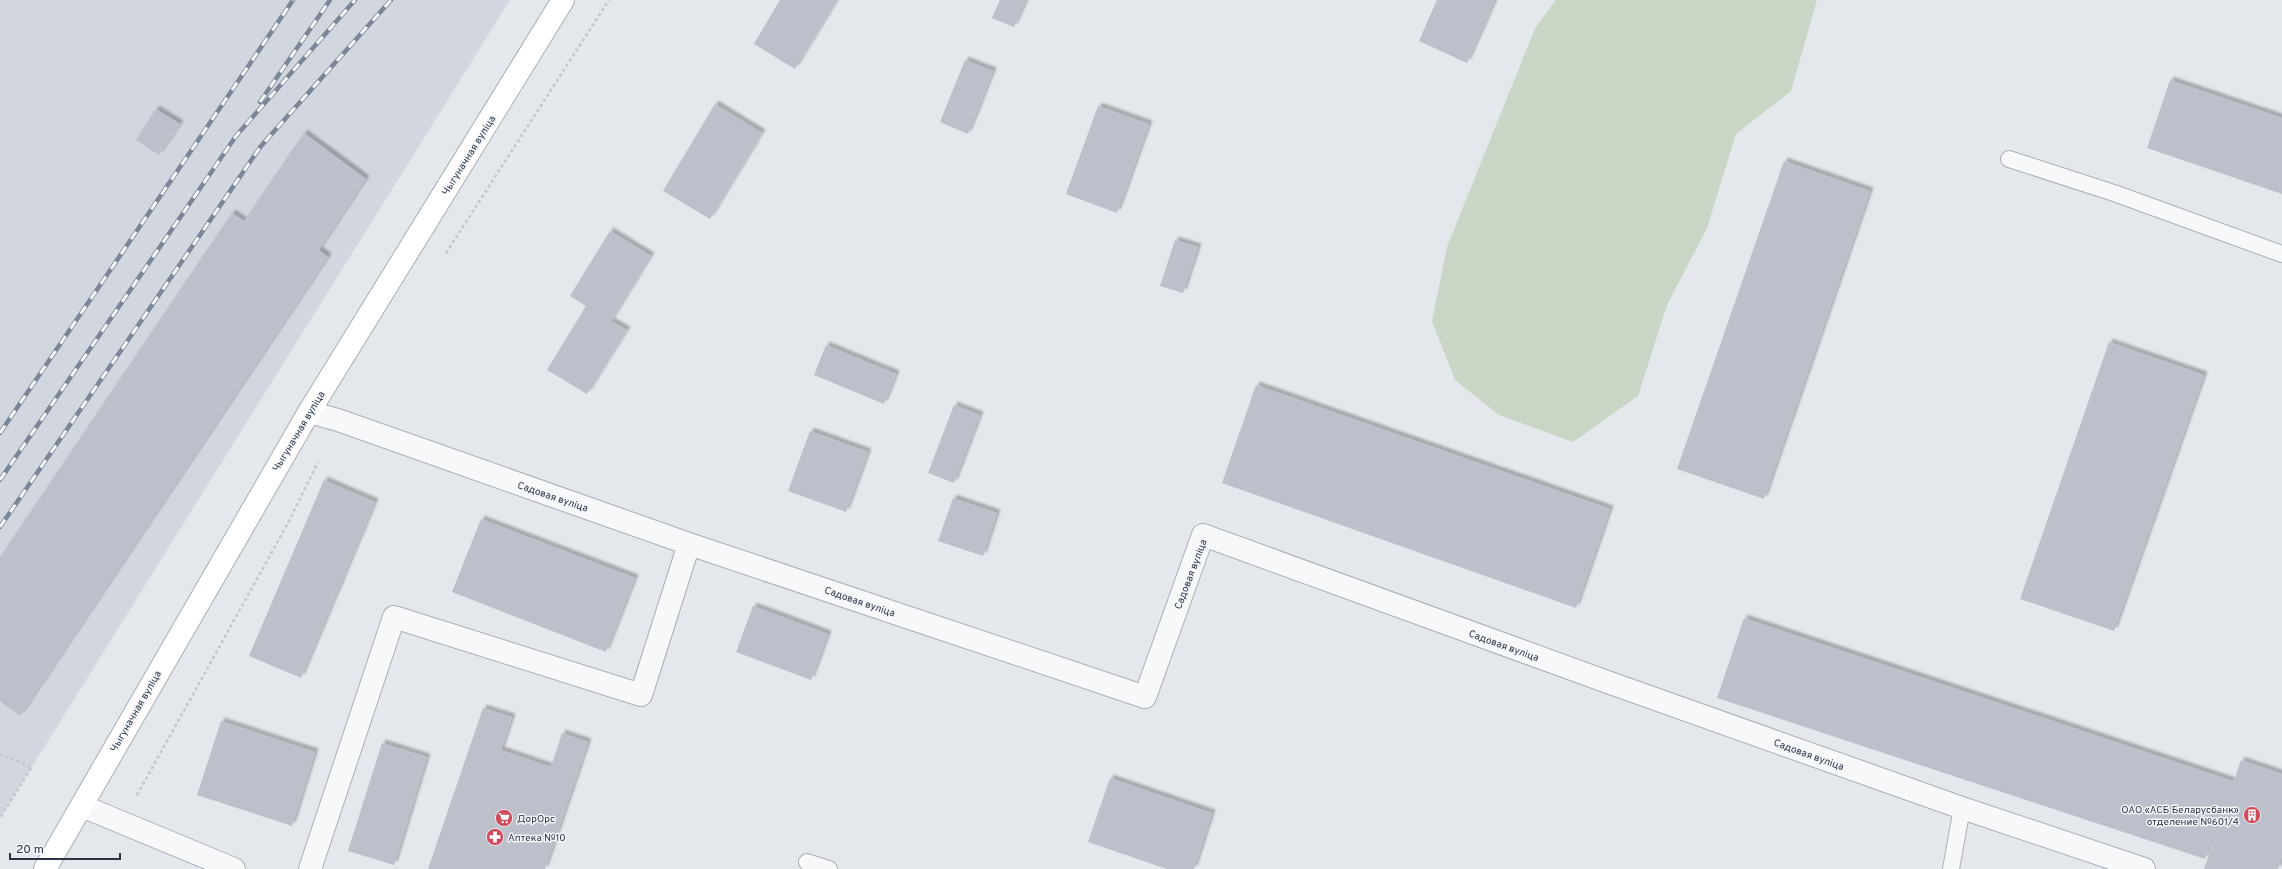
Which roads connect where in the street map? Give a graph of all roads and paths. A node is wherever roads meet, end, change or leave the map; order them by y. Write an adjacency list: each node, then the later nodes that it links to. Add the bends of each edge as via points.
1 (563, 0): 4 (main road, Чыгуначная вуліца)
2 (2009, 159): 3 (lane, via 2114,193)
3 (2282, 254)
4 (309, 412): 5 (street, Садовая вуліца); 7 (main road, Чыгуначная вуліца)
5 (688, 544): 8 (street, Садовая вуліца, via 1144,697 1203,535); 13 (street, via 641,695 394,617)
6 (0, 754): 9 (path, via 32,767)
7 (82, 806): 11 (main road, Чыгуначная вуліца); 12 (street)
8 (1962, 808): 15 (lane); 16 (street, Садовая вуліца)
9 (0, 818)
10 (807, 862): 14 (lane)
11 (45, 869)
12 (234, 869)
13 (310, 869)
14 (829, 869)
15 (1951, 869)
16 (2144, 869)

